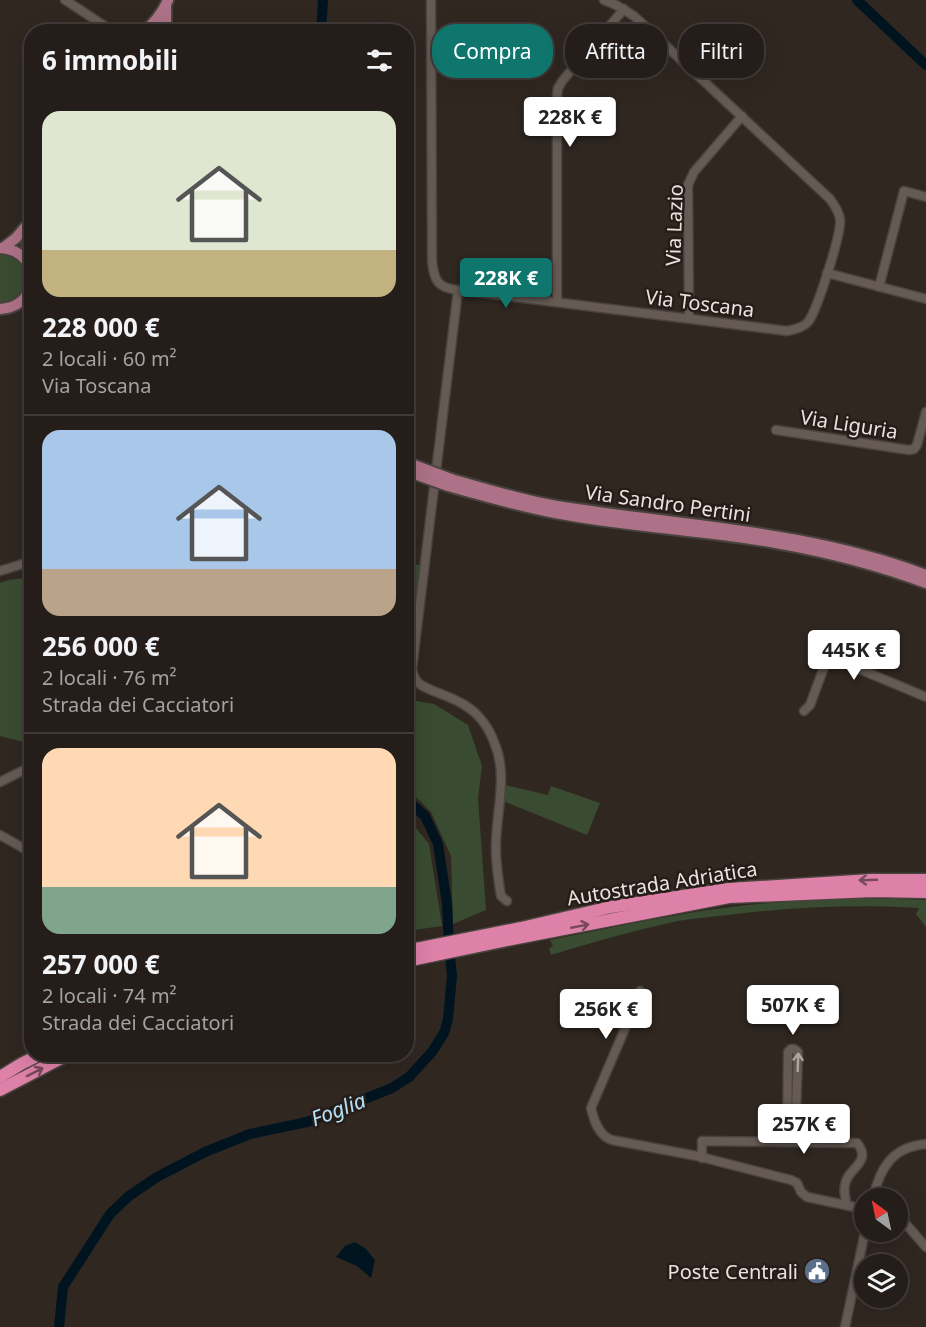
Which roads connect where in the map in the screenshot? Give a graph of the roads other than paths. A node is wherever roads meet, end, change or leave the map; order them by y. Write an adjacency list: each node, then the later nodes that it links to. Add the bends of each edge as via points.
1 (65, 0): 6 (street)
2 (431, 0): 16 (street, Via Toscana, via 432,261 437,282)
3 (604, 0): 5 (street, Via Toscana)
4 (167, 3): 7 (main road); 8 (main road)
5 (624, 9): 9 (street, Via Toscana); 19 (street, via 558,88)
6 (102, 24)
7 (152, 24)
8 (166, 24)
9 (742, 116): 14 (street, Via Toscana, via 837,209 840,230); 23 (street, Via Lazio, via 694,172 688,185)
10 (926, 197): 15 (street, via 904,191)
11 (24, 228): 12 (main road)
12 (2, 248): 13 (main road, via 17,252)
13 (24, 260)
14 (827, 273): 15 (street); 23 (street, Via Toscana, via 814,311 800,328 787,331)
15 (879, 287): 18 (street)
16 (458, 290): 19 (street, Via Toscana); 33 (street)
17 (24, 299): 20 (main road)
18 (926, 299)
19 (557, 303): 23 (street, Via Toscana)
20 (18, 304): 21 (main road); 22 (main road)
21 (24, 304)
22 (0, 309)
23 (689, 318)
24 (926, 412): 25 (street, Via Liguria, via 917,445 909,450)
25 (776, 430)
26 (414, 466): 28 (main road, Via Sandro Pertini, bridge)
27 (414, 473): 28 (main road, Via Sandro Pertini, bridge)
28 (450, 483): 31 (main road, Via Sandro Pertini, via 555,506 772,535 838,548); 32 (main road, Via Sandro Pertini, via 555,513 775,543 844,557)
29 (24, 564): 30 (street)
30 (0, 571)
31 (926, 575)
32 (926, 583)
33 (414, 653)
34 (414, 674): 43 (street, via 420,685 468,707 495,743 501,780 496,867 501,896)
35 (926, 697): 36 (street, via 840,661 831,661)
36 (804, 711)
37 (24, 770): 38 (street)
38 (0, 782)
39 (0, 835): 40 (street)
40 (24, 848)
41 (926, 880): 44 (highway, Autostrada Adriatica, one-way to 44, via 729,889 611,907)
42 (926, 892): 44 (highway, Autostrada Adriatica, one-way to 42, via 729,897)
43 (507, 901)
44 (521, 932): 45 (highway, Autostrada Adriatica); 46 (highway, Autostrada Adriatica)
45 (414, 950)
46 (414, 959)
47 (640, 991): 54 (street, via 591,1108 597,1126 605,1138)
48 (25, 1062): 50 (highway)
49 (54, 1062): 51 (highway, one-way to 49)
50 (0, 1077)
51 (0, 1090)
52 (791, 1142): 52 (street, one-way to 52, via 798,1052 794,1049 788,1052); 54 (street, via 702,1141); 56 (street, via 860,1146 861,1160 846,1180)
53 (926, 1144): 55 (street, via 899,1151 882,1170)
54 (702, 1158): 56 (street, via 791,1180 807,1197)
55 (876, 1188)
56 (847, 1205): 57 (street)
57 (854, 1207)
58 (908, 1226): 60 (street)
59 (864, 1242): 61 (street)
60 (926, 1247)
61 (845, 1327)

